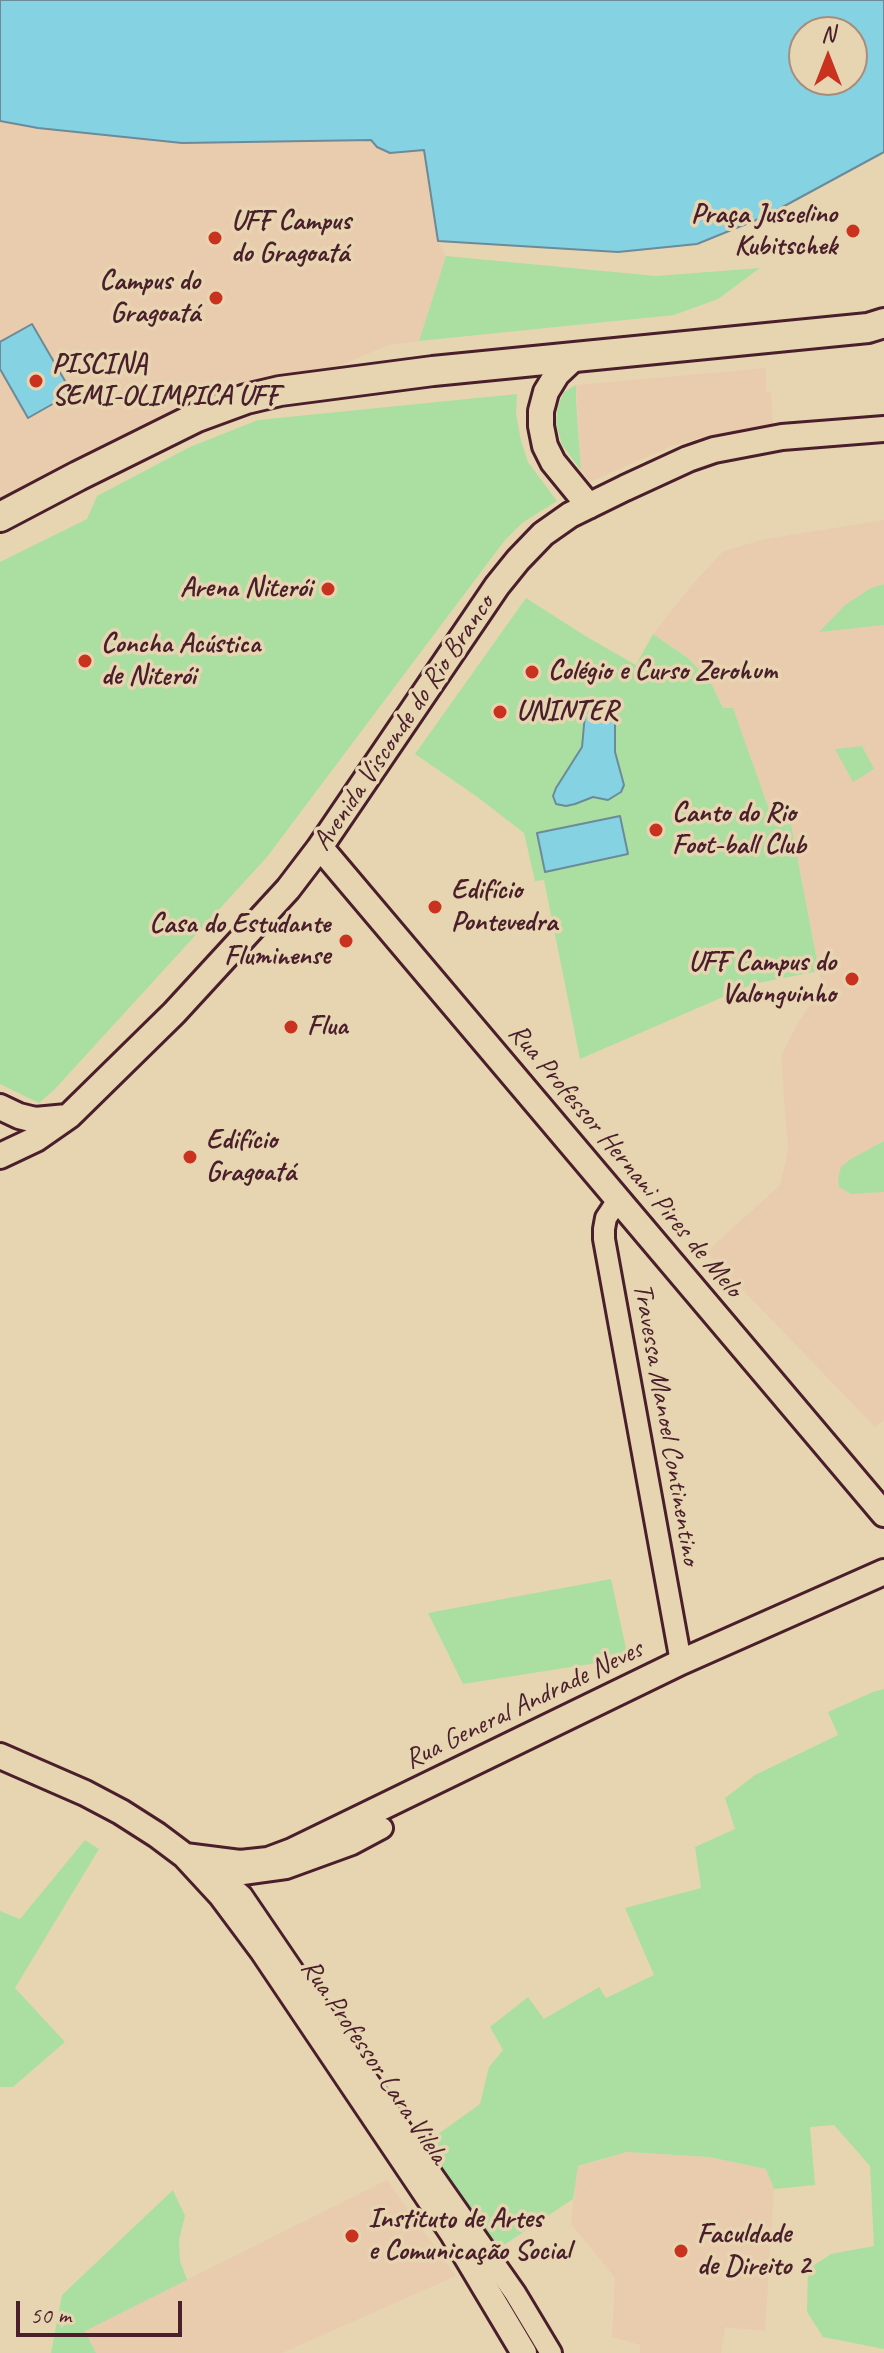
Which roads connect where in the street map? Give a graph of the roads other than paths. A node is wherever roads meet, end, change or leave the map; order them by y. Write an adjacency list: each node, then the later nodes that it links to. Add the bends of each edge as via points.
1 (884, 323): 2 (main road)
2 (574, 358): 4 (street, via 546,392 541,426 553,462); 5 (main road, via 322,384 246,399 169,430)
3 (884, 429): 4 (street, Avenida Visconde do Rio Branco, via 782,437 714,450)
4 (589, 506): 6 (street, Avenida Visconde do Rio Branco, via 543,534 497,586)
5 (0, 517)
6 (320, 847): 8 (street, Avenida Visconde do Rio Branco, via 239,944); 10 (street, Rua Professor Hernani Pires de Melo)
7 (0, 1107): 8 (street, via 35,1120)
8 (69, 1116): 9 (street, Avenida Visconde do Rio Branco)
9 (0, 1156)
10 (618, 1200): 11 (street, Rua Professor Hernani Pires de Melo); 13 (street, Travessa Manoel Continentino, via 606,1218 604,1239)
11 (884, 1514)
12 (884, 1572): 13 (street, Rua General Andrade Neves)
13 (681, 1662): 16 (street, Rua General Andrade Neves, via 292,1851 240,1863)
14 (0, 1756): 16 (street, Rua Professor Lara Vilela, via 121,1812)
15 (382, 1828): 18 (street, via 286,1868 221,1877 242,1896)
16 (185, 1856): 17 (street, Rua Professor Lara Vilela, via 262,1950 453,2234)
17 (524, 2353)
18 (551, 2353)

